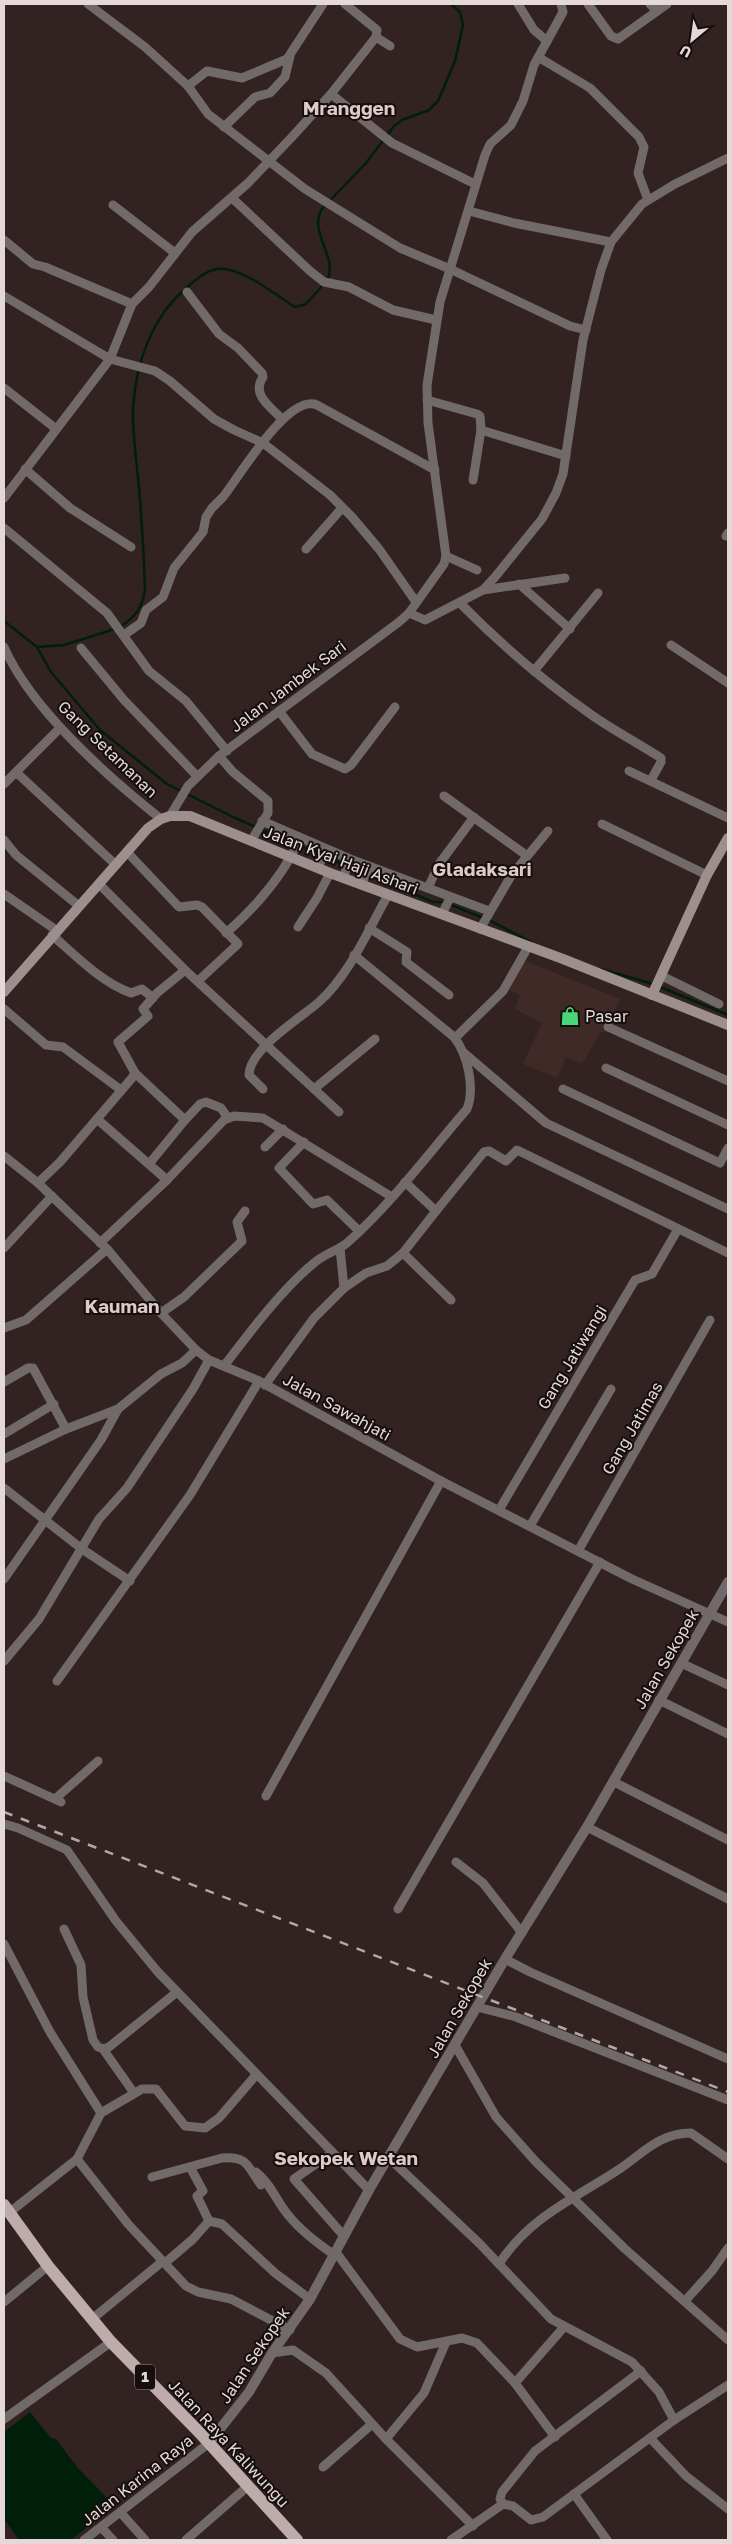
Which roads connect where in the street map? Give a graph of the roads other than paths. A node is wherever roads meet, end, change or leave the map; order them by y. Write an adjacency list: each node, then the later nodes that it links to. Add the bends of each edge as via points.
1 (88, 4): 15 (street, via 145,47)
2 (323, 4): 13 (street)
3 (345, 4): 10 (street, via 377,30)
4 (518, 4): 11 (street, via 534,30)
5 (588, 4): 9 (street, via 616,39)
6 (650, 4): 9 (street)
7 (667, 4): 9 (street)
8 (564, 5): 11 (street)
9 (656, 12)
10 (376, 37): 12 (street); 16 (street)
11 (548, 41): 14 (street)
12 (390, 46)
13 (290, 56): 15 (street, via 242,78 207,71); 17 (street, via 285,77 275,88 266,96 255,97)
14 (538, 57): 20 (street, via 523,101 511,125 488,149); 22 (street, via 590,88 639,137 644,147 638,173)
15 (188, 86): 17 (street, via 208,114)
16 (330, 94): 19 (street); 20 (street, via 379,135)
17 (224, 126): 19 (street)
18 (728, 158): 22 (street)
19 (268, 162): 21 (street); 28 (street, via 392,244)
20 (475, 184): 24 (street)
21 (232, 198): 27 (street); 32 (street, via 324,282 349,287 393,310)
22 (648, 200): 26 (street)
23 (112, 205): 27 (street)
24 (468, 211): 26 (street); 28 (street)
25 (4, 240): 31 (street, via 32,264)
26 (611, 242): 33 (street)
27 (174, 252): 31 (street, via 158,277)
28 (450, 269): 32 (street); 33 (street, via 570,326)
29 (187, 292): 37 (street, via 219,334 262,373 259,395)
30 (4, 296): 34 (street)
31 (132, 304): 34 (street)
32 (436, 320): 36 (street)
33 (586, 330): 41 (street)
34 (110, 359): 38 (street); 40 (street, via 148,368 170,381 214,419)
35 (4, 388): 38 (street)
36 (427, 400): 39 (street, via 473,412 480,416); 43 (street)
37 (282, 420): 40 (street); 43 (street, via 296,408 312,403)
38 (55, 428): 42 (street)
39 (481, 430): 41 (street); 44 (street)
40 (263, 443): 46 (street); 60 (street, via 223,498 207,514 203,532 174,568 163,596 146,610 141,623)
41 (566, 456): 54 (street, via 556,493 542,519)
42 (25, 470): 45 (street); 48 (street, via 70,508)
43 (436, 470): 50 (street)
44 (474, 480)
45 (4, 498)
46 (342, 508): 49 (street); 56 (street, via 379,549)
47 (4, 528): 60 (street, via 100,607)
48 (131, 547)
49 (306, 549)
50 (446, 556): 51 (street); 56 (street, via 439,573)
51 (477, 570)
52 (565, 578): 53 (street)
53 (519, 584): 54 (street); 59 (street)
54 (483, 590): 57 (street)
55 (598, 593): 59 (street)
56 (416, 602): 58 (street)
57 (460, 602): 58 (street, via 425,620); 64 (street)
58 (409, 613): 67 (street, Jalan Jambek Sari)
59 (570, 628): 64 (street)
60 (124, 634): 69 (street, via 149,671 186,701)
61 (670, 645): 65 (street)
62 (4, 648): 68 (street, Gang Setamanan, via 17,675)
63 (81, 648): 72 (street, via 124,700)
64 (534, 671): 73 (street, via 594,716 661,758)
65 (728, 683)
66 (395, 707): 67 (street, via 345,769 312,754)
67 (279, 711): 69 (street, Jalan Jambek Sari)
68 (60, 728): 71 (street); 77 (street, Gang Setamanan, via 136,800)
69 (223, 754): 72 (street, Jalan Jambek Sari); 79 (street, via 232,772 268,801 269,809)
70 (629, 771): 73 (street)
71 (17, 773): 74 (street); 91 (street)
72 (197, 776): 77 (street, Jalan Jambek Sari)
73 (651, 780): 78 (street)
74 (4, 784)
75 (444, 796): 76 (street)
76 (474, 817): 89 (street); 99 (street, via 439,864)
77 (165, 818): 83 (main road, Jalan Kyai Haji Ashari, via 190,816); 87 (main road, via 148,828)
78 (728, 818)
79 (261, 823): 83 (street); 84 (street)
80 (602, 824): 96 (street)
81 (548, 831): 89 (street)
82 (728, 838): 96 (main road)
83 (253, 839): 88 (main road, Jalan Kyai Haji Ashari)
84 (300, 839): 86 (street); 88 (street)
85 (4, 840): 103 (street, via 16,855)
86 (326, 849): 90 (street); 92 (street)
87 (127, 852): 91 (main road); 110 (street, via 178,907 200,906)
88 (293, 854): 92 (main road, Jalan Kyai Haji Ashari); 110 (street, via 261,898)
89 (526, 855): 105 (street)
90 (350, 859): 93 (street); 95 (street)
91 (116, 865): 98 (main road)
92 (319, 865): 94 (main road, Jalan Kyai Haji Ashari)
93 (369, 867): 97 (street); 99 (street)
94 (330, 873): 95 (main road, Jalan Kyai Haji Ashari); 107 (street, via 311,910)
95 (344, 875): 97 (main road, Jalan Kyai Haji Ashari)
96 (707, 875): 114 (main road)
97 (362, 882): 101 (main road, Jalan Kyai Haji Ashari)
98 (100, 884): 103 (main road); 113 (street)
99 (428, 888): 105 (street)
100 (4, 894): 109 (street)
101 (388, 895): 104 (main road, Jalan Kyai Haji Ashari); 108 (street)
102 (449, 900): 104 (street)
103 (79, 906): 109 (main road)
104 (443, 912): 106 (main road, Jalan Kyai Haji Ashari)
105 (488, 912): 106 (street)
106 (481, 926): 111 (main road, Jalan Kyai Haji Ashari)
107 (298, 927)
108 (369, 928): 112 (street); 118 (street, via 407,952 406,962)
109 (54, 932): 117 (main road); 119 (street, via 88,967 129,992 142,989)
110 (226, 933): 115 (street, via 238,944)
111 (528, 946): 116 (main road, Jalan Kyai Haji Ashari); 125 (street, via 503,991)
112 (354, 955): 125 (street); 127 (street, via 321,1000)
113 (185, 970): 115 (street); 119 (street)
114 (661, 977): 116 (main road); 120 (street)
115 (198, 981): 127 (street)
116 (654, 991): 120 (main road, Jalan Kyai Haji Ashari)
117 (4, 992)
118 (450, 995)
119 (153, 998): 130 (street, via 143,1009 148,1016 118,1042)
120 (693, 1001): 121 (street); 123 (main road, Jalan Kyai Haji Ashari)
121 (719, 1004)
122 (4, 1009): 135 (street, via 46,1045 63,1047)
123 (728, 1025)
124 (608, 1027): 131 (street)
125 (455, 1038): 128 (street)
126 (375, 1039): 133 (street)
127 (266, 1046): 132 (street, via 249,1071 252,1079); 133 (street)
128 (464, 1053): 149 (street, via 471,1097 467,1109); 153 (street, via 546,1123)
129 (606, 1068): 140 (street)
130 (135, 1073): 135 (street); 139 (street)
131 (728, 1081)
132 (263, 1089)
133 (314, 1089): 136 (street)
134 (563, 1089): 147 (street)
135 (121, 1090): 138 (street)
136 (339, 1112)
137 (228, 1118): 139 (street, via 221,1108 206,1102); 141 (street, via 263,1118); 148 (street)
138 (97, 1119): 146 (street); 150 (street)
139 (185, 1120): 146 (street)
140 (728, 1125)
141 (283, 1129): 142 (street); 143 (street)
142 (304, 1142): 152 (street); 157 (street, via 279,1168 313,1204 326,1200)
143 (265, 1147)
144 (728, 1148): 147 (street)
145 (4, 1156): 150 (street, Jalan Sawahjati)
146 (149, 1164): 148 (street)
147 (724, 1165)
148 (168, 1180): 158 (street)
149 (405, 1182): 152 (street); 155 (street)
150 (38, 1183): 151 (street, Jalan Sawahjati)
151 (52, 1196): 158 (street, Jalan Sawahjati); 159 (street)
152 (392, 1197): 157 (street)
153 (728, 1209)
154 (245, 1211): 165 (street, via 237,1222 242,1241 184,1298)
155 (436, 1211): 156 (street, via 484,1152 506,1161 517,1150); 161 (street)
156 (678, 1228): 162 (street); 181 (street, Gang Jatiwangi, via 652,1274 635,1280)
157 (359, 1231): 160 (street)
158 (104, 1246): 165 (street, Jalan Sawahjati); 167 (street, via 26,1320)
159 (4, 1248)
160 (340, 1248): 163 (street); 170 (street, via 307,1269 256,1324)
161 (403, 1253): 163 (street, via 387,1266 366,1272); 164 (street)
162 (728, 1253)
163 (344, 1288): 172 (street, via 314,1318)
164 (451, 1300)
165 (161, 1314): 168 (street, Jalan Sawahjati)
166 (710, 1320): 185 (street, Gang Jatimas)
167 (4, 1328)
168 (196, 1350): 169 (street, Jalan Sawahjati); 175 (street)
169 (209, 1360): 170 (street, Jalan Sawahjati); 184 (street, via 138,1472 99,1519)
170 (224, 1366): 172 (street, Jalan Sawahjati)
171 (4, 1382): 174 (street, via 32,1367)
172 (262, 1383): 179 (street, Jalan Sawahjati); 188 (street, via 190,1496)
173 (611, 1389): 183 (street)
174 (54, 1404): 176 (street); 177 (street)
175 (118, 1409): 176 (street); 182 (street, via 101,1440)
176 (66, 1429): 178 (street)
177 (4, 1434)
178 (4, 1459)
179 (441, 1481): 181 (street, Jalan Sawahjati); 201 (street)
180 (4, 1488): 182 (street)
181 (499, 1510): 183 (street, Jalan Sawahjati)
182 (44, 1521): 184 (street); 187 (street)
183 (530, 1526): 185 (street, Jalan Sawahjati)
184 (82, 1549): 188 (street); 192 (street, via 39,1619)
185 (578, 1551): 186 (street, Jalan Sawahjati)
186 (600, 1562): 190 (street, Jalan Sawahjati); 207 (street)
187 (4, 1579)
188 (130, 1581): 194 (street)
189 (728, 1582): 190 (street, Jalan Sekopek)
190 (710, 1613): 191 (street, Jalan Sawahjati); 193 (street, Jalan Sekopek)
191 (728, 1622)
192 (4, 1660)
193 (681, 1664): 195 (street); 196 (street, Jalan Sekopek)
194 (57, 1681)
195 (728, 1685)
196 (663, 1702): 197 (street); 200 (street, Jalan Sekopek)
197 (728, 1734)
198 (98, 1760): 199 (street, via 58,1800)
199 (4, 1776)
200 (614, 1782): 203 (street, Jalan Sekopek); 204 (street)
201 (266, 1796)
202 (4, 1824): 212 (street, via 67,1850 116,1921)
203 (587, 1827): 206 (street); 209 (street, Jalan Sekopek)
204 (728, 1840)
205 (456, 1862): 209 (street, via 484,1883)
206 (728, 1899)
207 (398, 1909)
208 (64, 1928): 215 (street, via 81,1965 82,1997 93,2040)
209 (522, 1933): 211 (street, Jalan Sekopek)
210 (4, 1944): 220 (street, via 50,2032)
211 (505, 1959): 213 (street, Jalan Sekopek); 216 (street)
212 (177, 1992): 215 (street); 217 (street)
213 (477, 2007): 214 (street, Jalan Sekopek); 219 (street, via 516,2017)
214 (455, 2045): 223 (street, Jalan Sekopek); 230 (street, via 496,2118)
215 (103, 2049): 218 (street)
216 (728, 2059)
217 (256, 2075): 218 (street, via 219,2118 205,2128 185,2126 156,2089 142,2089); 221 (street)
218 (134, 2093): 220 (street)
219 (728, 2100)
220 (101, 2113): 224 (street)
221 (332, 2153): 229 (street); 233 (street, via 294,2180)
222 (726, 2153): 230 (street, via 691,2133 674,2135 646,2147 620,2168)
223 (388, 2157): 229 (street, Jalan Sekopek); 237 (street)
224 (77, 2159): 231 (street); 236 (street, via 128,2224)
225 (190, 2168): 226 (street, via 234,2157 245,2161); 227 (street); 232 (street, via 203,2188 197,2196)
226 (253, 2172): 228 (street); 235 (street, via 269,2183 288,2215 314,2242)
227 (152, 2177)
228 (261, 2185)
229 (369, 2190): 233 (street, Jalan Sekopek)
230 (571, 2196): 237 (street, via 516,2241); 240 (street)
231 (7, 2209): 238 (main road, Jalan Raya Kaliwungu / 1)
232 (209, 2221): 236 (street, via 193,2239); 239 (street, via 222,2224 275,2273)
233 (343, 2235): 235 (street, Jalan Sekopek)
234 (728, 2248): 240 (street)
235 (333, 2254): 239 (street, Jalan Sekopek); 247 (street, via 400,2339 417,2347)
236 (164, 2262): 242 (street); 244 (street, via 193,2290 231,2299)
237 (499, 2264): 243 (street, via 546,2315)
238 (48, 2266): 241 (street); 242 (main road, Jalan Raya Kaliwungu / 1)
239 (310, 2299): 244 (street, Jalan Sekopek)
240 (685, 2301): 245 (street)
241 (4, 2302)
242 (92, 2319): 246 (main road, Jalan Raya Kaliwungu / 1)
243 (564, 2327): 249 (street, via 614,2351); 250 (street)
244 (290, 2330): 248 (street, Jalan Sekopek)
245 (728, 2340)
246 (111, 2342): 252 (street); 258 (main road, Jalan Raya Kaliwungu / 1)
247 (446, 2342): 250 (street, via 466,2338 477,2343); 257 (street, via 424,2393)
248 (272, 2353): 254 (street, via 293,2350 302,2354 326,2373); 258 (street, Jalan Sekopek, via 249,2392)
249 (641, 2371): 253 (street, via 659,2392); 255 (street)
250 (515, 2383): 255 (street)
251 (728, 2385): 253 (street)
252 (4, 2419)
253 (674, 2420): 256 (street)
254 (372, 2424): 257 (street); 259 (street)
255 (555, 2437): 262 (street, via 535,2451 521,2467 500,2495)
256 (650, 2438): 261 (street); 263 (street, via 686,2476)
257 (386, 2439): 265 (street)
258 (209, 2443): 260 (main road, Jalan Raya Kaliwungu / 1); 264 (street, Jalan Karina Raya)
259 (323, 2467)
260 (248, 2486): 270 (street); 271 (main road, Jalan Raya Kaliwungu / 1)
261 (574, 2494): 262 (street, via 543,2518 534,2521 513,2506); 273 (street)
262 (503, 2504): 265 (street)
263 (728, 2509)
264 (121, 2513): 266 (street, Jalan Karina Raya); 269 (street)
265 (473, 2526): 272 (street)
266 (101, 2527): 267 (street, Jalan Karina Raya); 268 (street)
267 (84, 2540)
268 (112, 2540)
269 (144, 2540)
270 (186, 2540)
271 (297, 2540)
272 (452, 2540)
273 (607, 2540)

